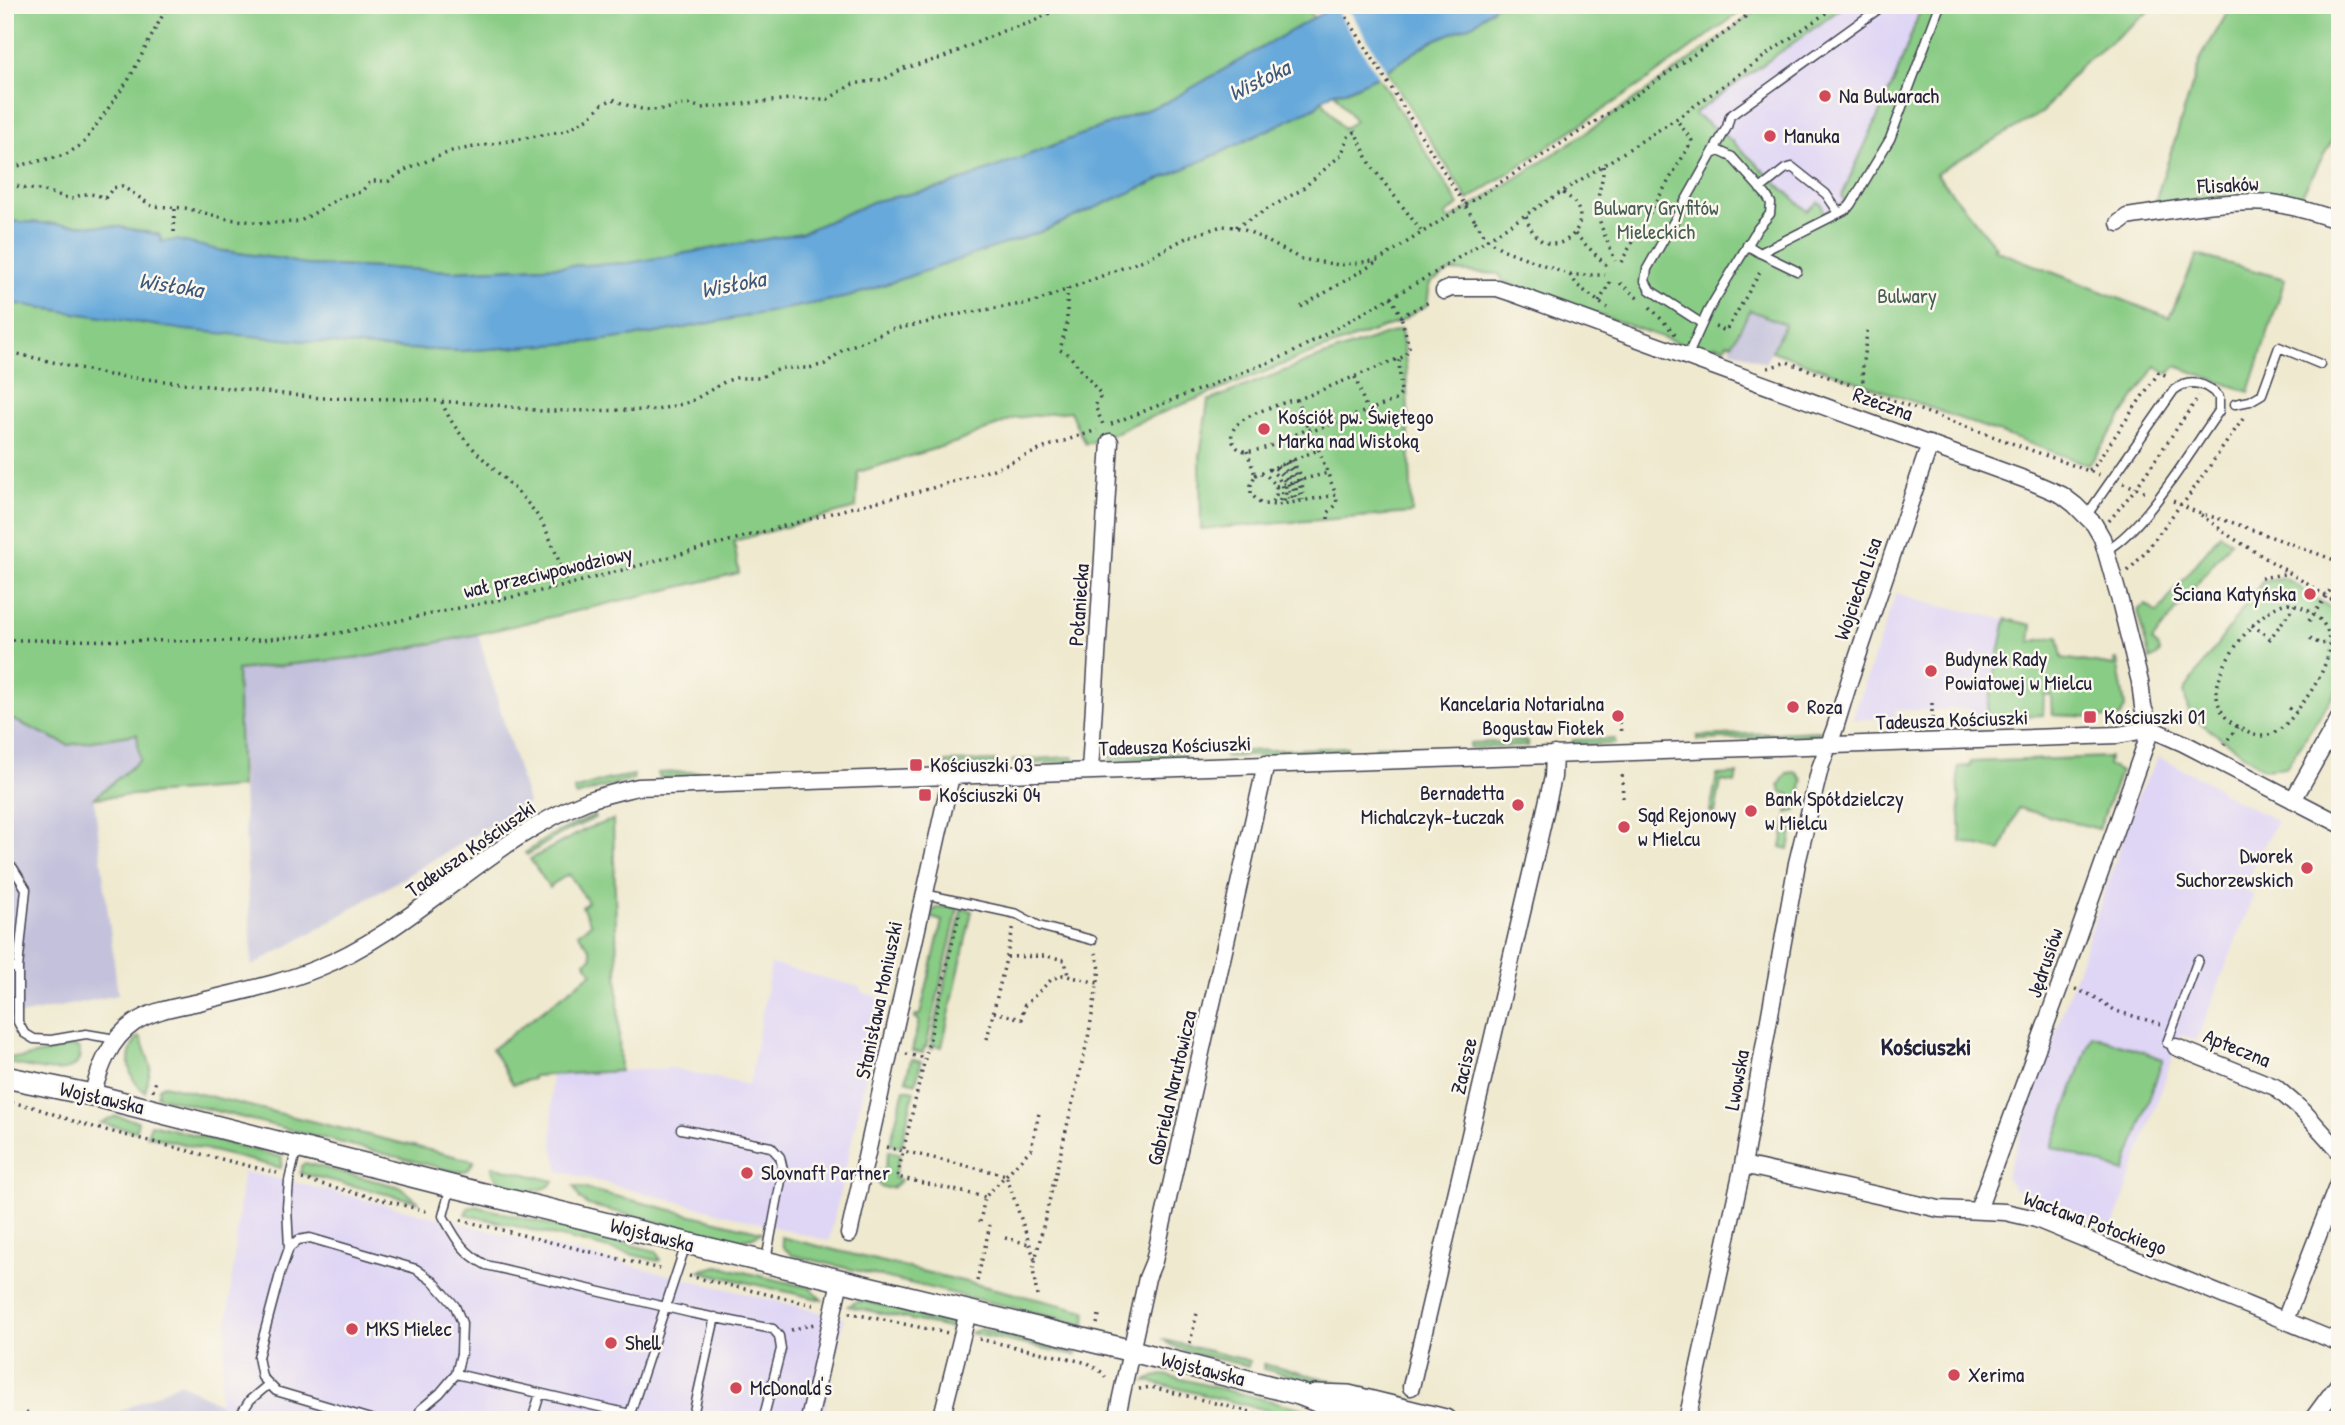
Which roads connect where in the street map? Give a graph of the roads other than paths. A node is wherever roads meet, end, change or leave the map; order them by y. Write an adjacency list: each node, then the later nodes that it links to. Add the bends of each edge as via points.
1 (1884, 5): 3 (lane, via 1730,116)
2 (1940, 5): 5 (lane, via 1891,139 1851,204)
3 (1712, 154): 4 (lane, via 1720,151 1732,157); 12 (lane, via 1644,281 1650,290)
4 (1760, 189): 5 (lane, via 1792,167 1826,194); 8 (lane, via 1770,203 1770,214)
5 (1839, 213): 9 (lane)
6 (2340, 221): 7 (street, Flisaków, via 2271,203 2214,204 2127,217)
7 (2119, 223)
8 (1747, 245): 9 (lane); 12 (lane)
9 (1760, 253): 10 (lane)
10 (1797, 271)
11 (1441, 295): 13 (street, Rzeczna, via 1451,288 1496,288)
12 (1701, 323): 13 (lane)
13 (1690, 350): 17 (street, Rzeczna)
14 (2320, 364): 15 (lane, via 2279,347 2262,394)
15 (2237, 404)
16 (1107, 434): 25 (street, Połaniecka)
17 (1930, 444): 18 (street, Rzeczna, via 2062,495); 22 (street, Wojciecha Lisa)
18 (2087, 515): 19 (street, Rzeczna); 19 (lane, via 2174,390 2193,382 2219,397 2218,411 2156,500 2122,541)
19 (2106, 550): 21 (street, Rzeczna)
20 (2340, 717): 27 (street)
21 (2151, 729): 22 (street, Tadeusza Kościuszki, via 2118,735); 27 (street); 45 (street, Jędrusiów)
22 (1827, 747): 23 (street, Tadeusza Kościuszki); 42 (street, Lwowska, via 1797,863)
23 (1554, 754): 24 (street, Tadeusza Kościuszki); 60 (street, Zacisze, via 1534,862)
24 (1266, 764): 25 (street, Tadeusza Kościuszki); 56 (street, Gabriela Narutowicza)
25 (1090, 771): 26 (street, Tadeusza Kościuszki)
26 (951, 776): 30 (street, Stanisława Moniuszki); 35 (street, Tadeusza Kościuszki, via 638,787 587,801 530,831 420,911 349,954 275,983 148,1014)
27 (2293, 800): 28 (street)
28 (2340, 824)
29 (5, 867): 34 (lane, via 13,868 26,890)
30 (924, 894): 31 (lane, via 1017,915); 46 (street, Stanisława Moniuszki)
31 (1092, 940)
32 (2198, 960): 36 (lane, via 2167,1043)
33 (5, 968): 34 (lane)
34 (18, 968): 35 (lane, via 18,1022 24,1033 34,1039 86,1034)
35 (116, 1039): 38 (street, Tadeusza Kościuszki, via 102,1062)
36 (2176, 1047): 41 (street, Apteczna, via 2275,1087)
37 (5, 1077): 38 (street, Wojsławska)
38 (92, 1095): 40 (street, Wojsławska)
39 (681, 1129): 49 (lane, via 771,1147 780,1157 783,1170)
40 (298, 1147): 44 (street, Wojsławska); 48 (lane, via 287,1207)
41 (2340, 1152)
42 (1743, 1165): 45 (street, Wacława Potockiego, via 1939,1209); 75 (street, Lwowska)
43 (2340, 1179): 54 (street)
44 (451, 1186): 47 (street, Wojsławska); 51 (lane, via 443,1216 471,1257 486,1265)
45 (1978, 1210): 54 (street, Wacława Potockiego, via 2036,1219)
46 (849, 1234)
47 (686, 1244): 49 (street, Wojsławska); 51 (lane)
48 (289, 1248): 57 (lane, via 310,1238 416,1269 435,1282 455,1306 461,1323); 59 (lane, via 258,1357 262,1377)
49 (765, 1263): 50 (street, Wojsławska)
50 (840, 1281): 52 (street, Wojsławska); 70 (street, via 827,1312)
51 (665, 1306): 53 (lane); 63 (lane)
52 (968, 1312): 56 (street, Wojsławska); 71 (street)
53 (715, 1317): 68 (lane); 69 (lane, via 773,1329 779,1336 781,1349)
54 (2285, 1320): 55 (street, Wacława Potockiego)
55 (2340, 1343)
56 (1132, 1351): 62 (street, Wojsławska); 72 (street, Gabriela Narutowicza)
57 (456, 1374): 61 (lane); 66 (lane)
58 (2340, 1382): 76 (street)
59 (269, 1384): 64 (lane, via 250,1400); 65 (lane, via 276,1391)
60 (1411, 1387)
61 (540, 1394): 63 (lane); 67 (lane)
62 (1298, 1394): 73 (street, Wojsławska); 74 (street, Wojsławska, via 1349,1396)
63 (629, 1417)
64 (237, 1420)
65 (374, 1420)
66 (416, 1420)
67 (531, 1420)
68 (692, 1420)
69 (763, 1420)
70 (809, 1420)
71 (941, 1420)
72 (1116, 1420)
73 (1376, 1420)
74 (1445, 1420)
75 (1687, 1420)
76 (2312, 1420)

